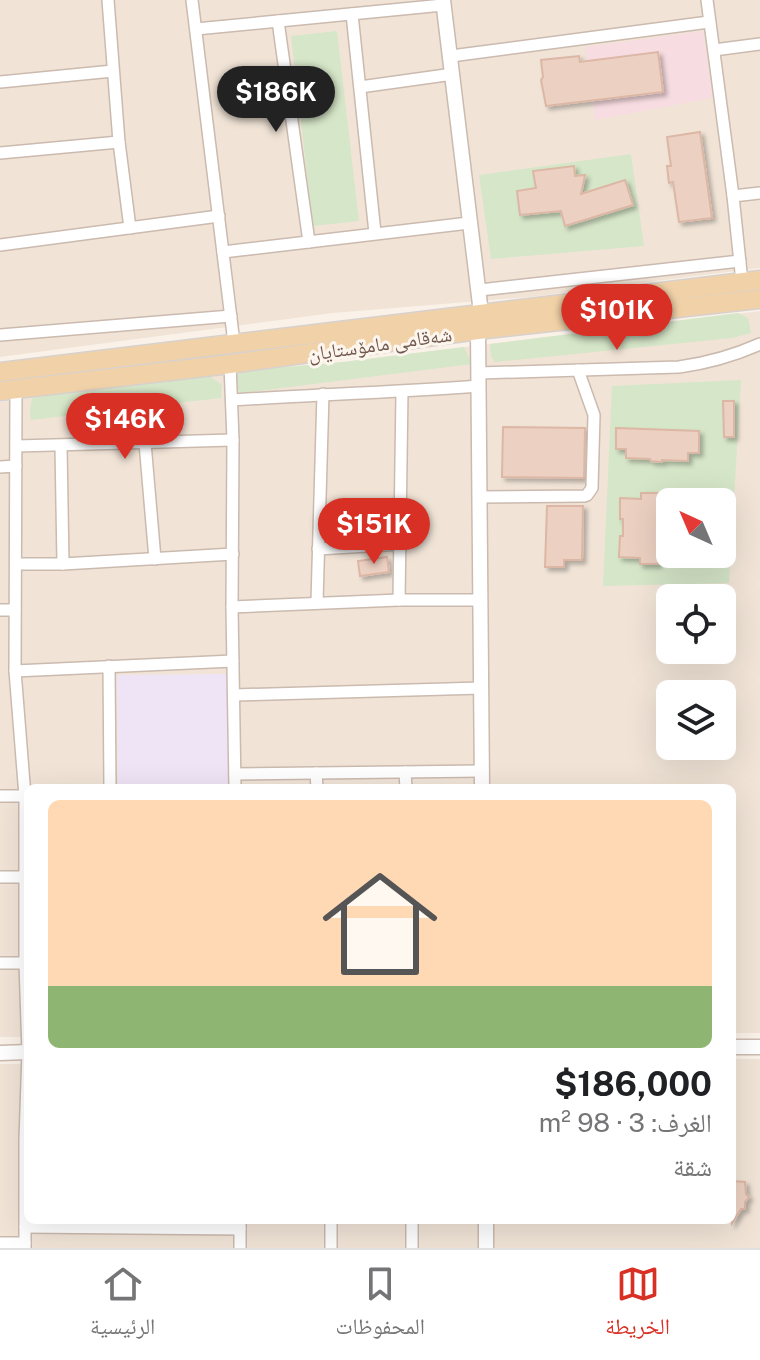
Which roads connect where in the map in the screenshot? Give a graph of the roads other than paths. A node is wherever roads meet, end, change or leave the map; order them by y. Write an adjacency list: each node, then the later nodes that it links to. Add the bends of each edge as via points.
1 (108, 0): 12 (street)
2 (192, 0): 8 (street)
3 (707, 0): 7 (street)
4 (443, 3): 5 (street); 11 (street)
5 (352, 14): 6 (street); 15 (street)
6 (278, 21): 8 (street); 24 (street)
7 (709, 22): 10 (street); 11 (street)
8 (196, 29): 20 (street)
9 (760, 44): 10 (street)
10 (714, 50): 19 (street)
11 (451, 56): 13 (street)
12 (113, 71): 14 (street); 16 (street)
13 (453, 74): 15 (street); 21 (street)
14 (0, 82)
15 (360, 87): 23 (street)
16 (119, 142): 17 (street); 22 (street)
17 (0, 153)
18 (760, 193): 19 (street)
19 (733, 196): 27 (street)
20 (219, 216): 22 (street); 26 (street)
21 (469, 223): 23 (street); 29 (street)
22 (130, 228): 25 (street)
23 (375, 233): 24 (street)
24 (309, 242): 26 (street)
25 (0, 245)
26 (223, 252): 32 (street)
27 (740, 261): 28 (street); 29 (street)
28 (751, 281): 31 (main road, شەقامی مامۆستایان)
29 (480, 290): 33 (street)
30 (760, 299): 31 (main road, شەقامی مامۆستایان)
31 (637, 304): 33 (main road, شەقامی مامۆستایان)
32 (231, 316): 34 (street); 35 (street)
33 (480, 322): 35 (main road, شەقامی مامۆستایان); 37 (main road, شەقامی مامۆستایان); 40 (street)
34 (0, 335)
35 (234, 343): 39 (main road, شەقامی مامۆستایان)
36 (760, 344): 38 (street, via 709,363)
37 (230, 364): 39 (main road, شەقامی مامۆستایان); 43 (street)
38 (578, 370): 40 (street); 50 (street, via 594,415 590,491 584,496)
39 (4, 376): 46 (street)
40 (479, 379): 41 (street); 50 (street)
41 (402, 392): 42 (street); 51 (street)
42 (323, 394): 43 (street); 52 (street)
43 (232, 400): 44 (street)
44 (233, 440): 45 (street); 53 (street)
45 (145, 443): 47 (street); 54 (street)
46 (17, 446): 47 (street); 48 (street)
47 (61, 446): 56 (street)
48 (16, 466): 49 (street); 55 (street)
49 (0, 467)
50 (480, 497): 58 (street)
51 (400, 544): 52 (street); 57 (street)
52 (318, 549): 59 (street)
53 (233, 554): 54 (street); 60 (street)
54 (155, 559): 56 (street)
55 (16, 564): 56 (street); 62 (street)
56 (63, 564)
57 (399, 600): 58 (street); 59 (street)
58 (481, 600): 66 (street)
59 (317, 602): 60 (street)
60 (232, 607): 63 (street)
61 (0, 610): 62 (street)
62 (15, 610): 65 (street)
63 (233, 661): 64 (street); 67 (street)
64 (109, 666): 65 (street); 73 (street)
65 (15, 671): 72 (street)
66 (481, 688): 67 (street); 68 (street)
67 (234, 695): 71 (street)
68 (482, 771): 69 (street); 77 (street)
69 (405, 772): 70 (street); 76 (street)
70 (316, 773): 71 (street); 75 (street)
71 (235, 774): 74 (street)
72 (24, 784)
73 (110, 784)
74 (235, 784)
75 (317, 784)
76 (406, 784)
77 (482, 784)
78 (0, 796): 79 (street)
79 (24, 796)
80 (0, 877): 81 (street)
81 (24, 877)
82 (0, 963): 83 (street)
83 (24, 963)
84 (736, 1047): 85 (street)
85 (760, 1047)
86 (24, 1052): 87 (street)
87 (0, 1053)
88 (25, 1224): 93 (street)
89 (240, 1224): 93 (street); 96 (street)
90 (331, 1224): 97 (street)
91 (412, 1224): 98 (street)
92 (486, 1224): 99 (street)
93 (25, 1227): 95 (street)
94 (0, 1243): 95 (street)
95 (25, 1246)
96 (240, 1248)
97 (331, 1248)
98 (412, 1248)
99 (486, 1248)

